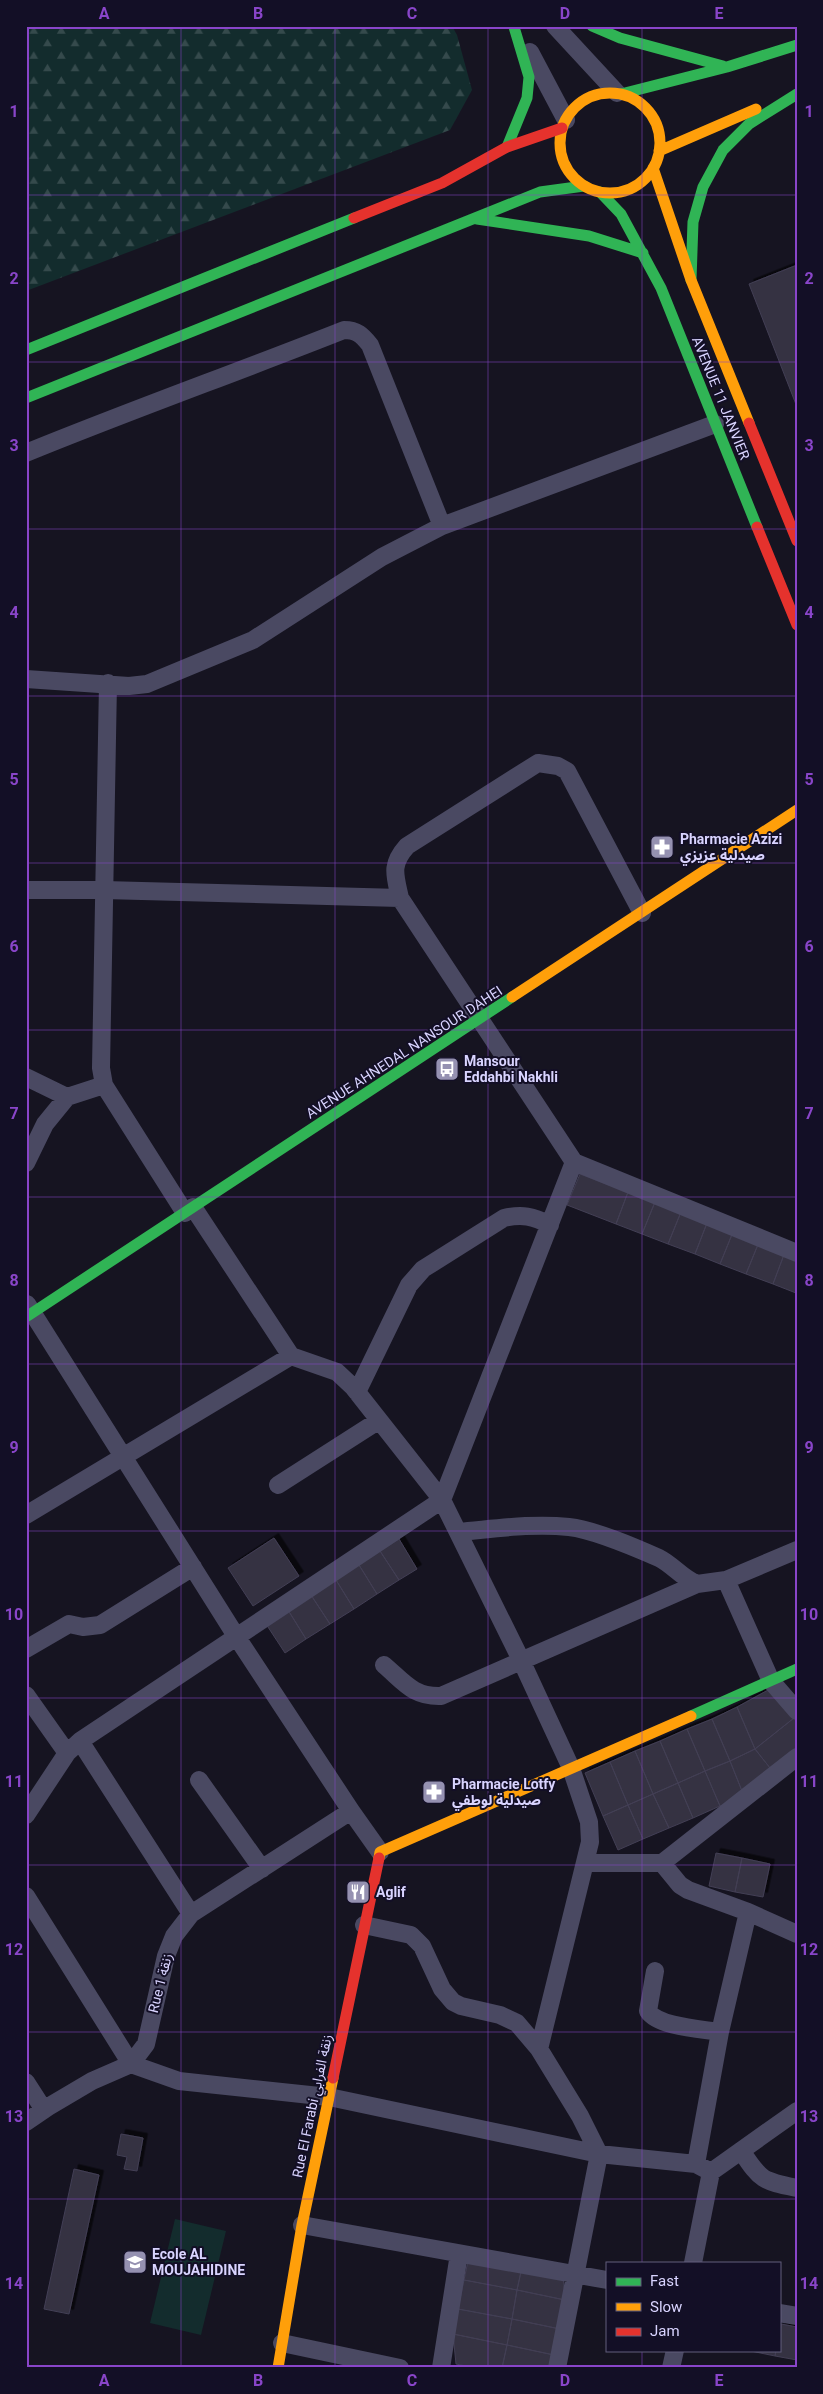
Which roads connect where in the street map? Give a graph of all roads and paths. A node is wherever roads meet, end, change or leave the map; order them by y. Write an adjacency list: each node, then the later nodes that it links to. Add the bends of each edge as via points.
1 (555, 26): 7 (street)
2 (592, 26): 5 (main road, via 657,50)
3 (514, 27): 8 (street, via 537,63); 9 (main road, via 529,77 527,98)
4 (797, 45): 5 (main road)
5 (727, 67): 7 (main road)
6 (797, 93): 10 (main road); 16 (main road, via 749,124 723,150 703,187 692,222)
7 (619, 94): 8 (main road, via 590,97 576,106); 10 (main road, via 635,99 651,115 660,136)
8 (564, 124): 9 (main road); 12 (main road, via 560,147 562,156 570,173)
9 (507, 147): 17 (main road, via 442,183)
10 (659, 151): 11 (main road)
11 (653, 168): 13 (main road, via 644,180 630,189 616,193); 16 (main road, AVENUE 11 JANVIER)
12 (584, 186): 13 (main road); 14 (main road, via 540,192)
13 (600, 192): 15 (main road, AVENUE 11 JANVIER, via 621,214)
14 (477, 219): 15 (main road, via 589,236); 18 (main road)
15 (643, 253): 19 (main road, AVENUE 11 JANVIER, via 661,288)
16 (691, 280): 21 (main road, AVENUE 11 JANVIER)
17 (26, 350)
18 (26, 398)
19 (715, 424): 22 (street); 24 (main road, AVENUE 11 JANVIER)
20 (26, 454): 22 (street, via 122,414 344,330 352,330 361,334 370,345)
21 (792, 515): 23 (main road, AVENUE 11 JANVIER)
22 (442, 526): 26 (street, via 382,557 236,648 147,684)
23 (797, 541)
24 (797, 625)
25 (26, 679): 26 (street)
26 (108, 683): 29 (street)
27 (797, 810): 31 (main road, AVENUE AHNEDAL NANSOUR DAHEI)
28 (26, 890): 29 (street)
29 (104, 890): 30 (street); 34 (street)
30 (400, 898): 31 (street, via 396,862 407,846 538,763 550,763 567,771); 32 (street)
31 (642, 913): 32 (main road, AVENUE AHNEDAL NANSOUR DAHEI)
32 (481, 1018): 37 (street); 38 (main road, AVENUE AHNEDAL NANSOUR DAHEI)
33 (26, 1077): 35 (street)
34 (104, 1085): 35 (street); 38 (street)
35 (67, 1097): 36 (street, via 45,1124)
36 (26, 1162)
37 (574, 1162): 39 (street); 40 (street)
38 (189, 1210): 41 (main road, AVENUE AHNEDAL NANSOUR DAHEI); 42 (street)
39 (550, 1225): 43 (street, via 533,1217 504,1218 423,1269 409,1285); 47 (street)
40 (797, 1253)
41 (28, 1311): 45 (street)
42 (291, 1356): 43 (street, via 337,1372); 45 (street)
43 (357, 1392): 44 (street)
44 (378, 1421): 46 (street); 47 (street)
45 (122, 1456): 48 (street); 51 (street)
46 (278, 1485)
47 (442, 1500): 49 (street); 54 (street)
48 (26, 1515)
49 (458, 1532): 53 (street, via 549,1525 571,1527 661,1559); 56 (street)
50 (797, 1550): 52 (street)
51 (193, 1567): 54 (street); 55 (street, via 100,1625 83,1627 68,1624)
52 (726, 1580): 53 (street); 59 (street)
53 (696, 1584): 56 (street)
54 (236, 1636): 62 (street); 66 (street)
55 (26, 1649)
56 (521, 1660): 57 (street, via 441,1696 426,1696 412,1690); 64 (street)
57 (384, 1665)
58 (797, 1669): 59 (main road)
59 (770, 1681): 61 (street); 64 (main road)
60 (26, 1695): 62 (street)
61 (797, 1711)
62 (74, 1747): 67 (street); 74 (street)
63 (797, 1757): 70 (street)
64 (571, 1768): 68 (main road); 69 (street, via 589,1822)
65 (199, 1780): 71 (street)
66 (351, 1811): 68 (street); 71 (street, Rue 1 زنقة)
67 (26, 1815)
68 (380, 1852): 75 (main road, Rue El Farabi زنقة الفرابي)
69 (586, 1863): 70 (street); 79 (street)
70 (662, 1863): 73 (street, via 688,1890)
71 (262, 1869): 74 (street, Rue 1 زنقة)
72 (26, 1896): 80 (street)
73 (748, 1912): 76 (street); 78 (street)
74 (191, 1914): 80 (street, Rue 1 زنقة, via 170,1945 146,2044)
75 (364, 1925): 79 (street, via 411,1935 422,1946 442,1989 453,2002 511,2019); 82 (main road, Rue El Farabi زنقة الفرابي)
76 (797, 1934)
77 (655, 1971): 78 (street, via 648,2011 652,2017)
78 (720, 2032): 88 (street)
79 (539, 2049): 87 (street)
80 (131, 2064): 82 (street, via 179,2081); 83 (street, Rue 1 زنقة, via 92,2081)
81 (26, 2082): 83 (street)
82 (329, 2097): 87 (street); 90 (main road, Rue El Farabi زنقة الفرابي)
83 (44, 2110): 85 (street, Rue 1 زنقة)
84 (797, 2111): 86 (street)
85 (26, 2122)
86 (742, 2152): 88 (street); 89 (street, via 762,2179)
87 (599, 2154): 88 (street); 93 (street)
88 (704, 2168): 92 (street)
89 (797, 2188)
90 (302, 2225): 91 (street); 97 (main road, Rue El Farabi زنقة الفرابي)
91 (460, 2254): 93 (street); 101 (street)
92 (692, 2262)
93 (574, 2274): 94 (street); 102 (street)
94 (606, 2280)
95 (780, 2313): 96 (street)
96 (797, 2316)
97 (282, 2343): 99 (main road, Rue El Farabi زنقة الفرابي); 100 (street)
98 (675, 2352): 103 (street)
99 (278, 2368)
100 (400, 2368)
101 (441, 2368)
102 (556, 2368)
103 (671, 2368)

